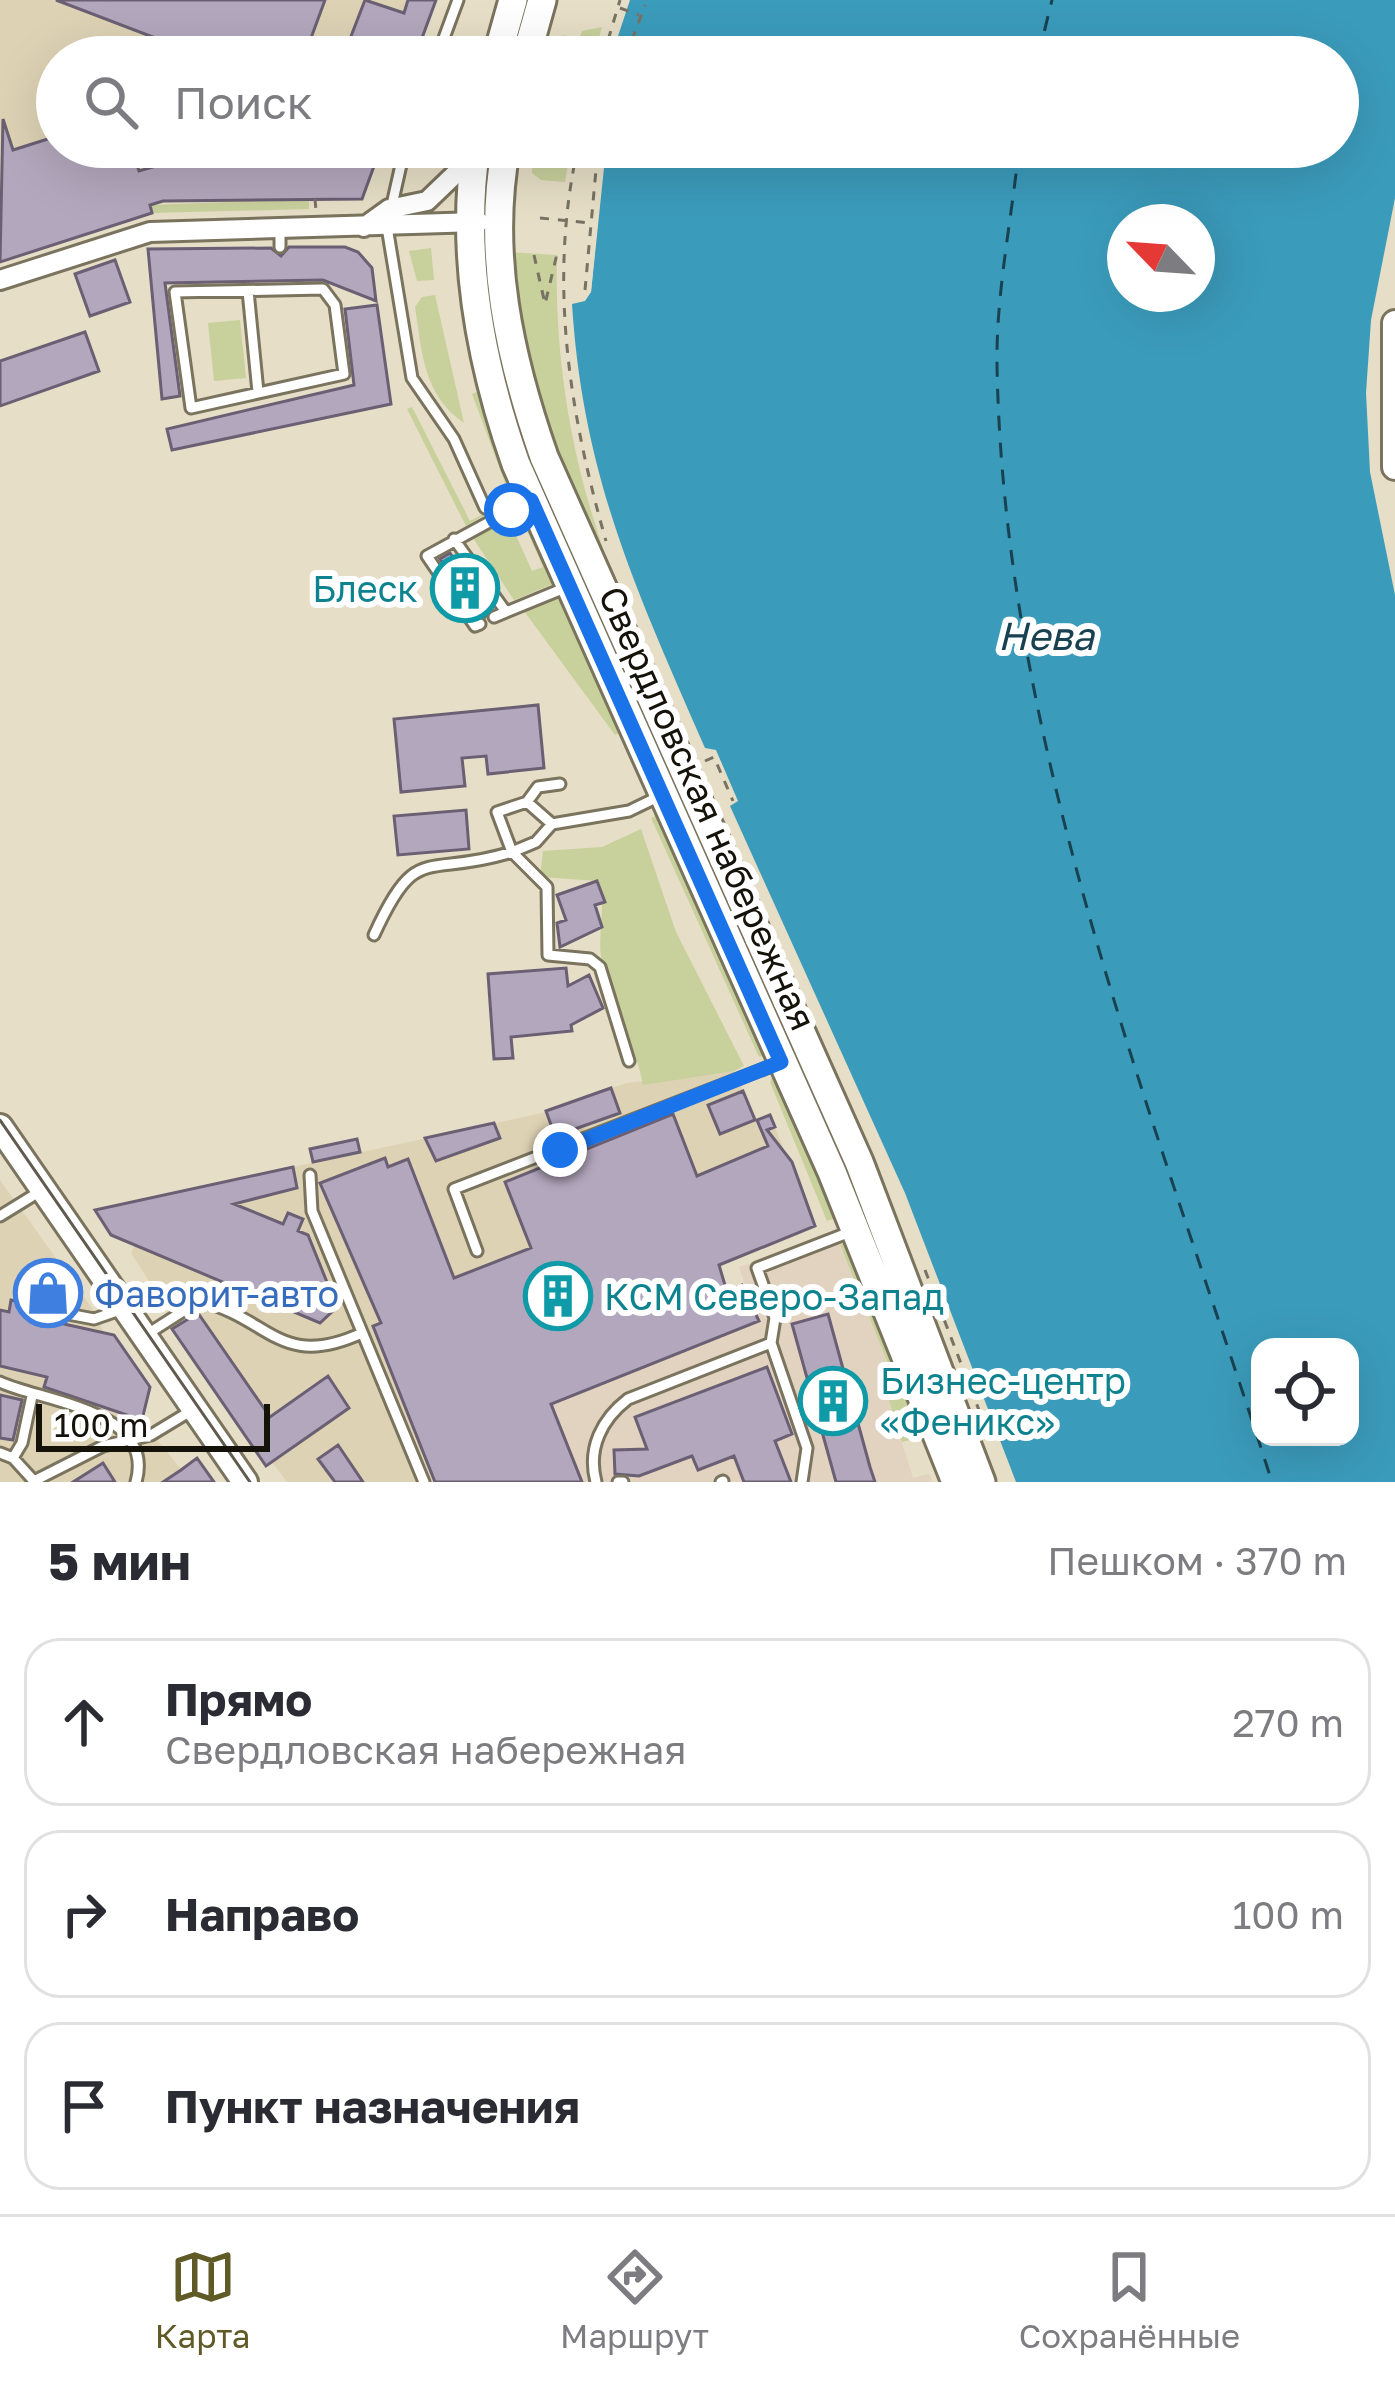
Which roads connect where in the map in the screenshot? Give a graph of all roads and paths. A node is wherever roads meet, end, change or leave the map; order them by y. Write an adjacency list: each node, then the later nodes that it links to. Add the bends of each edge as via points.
1 (458, 0): 8 (lane)
2 (513, 0): 9 (main road)
3 (542, 0): 10 (main road)
4 (620, 0): 6 (path)
5 (645, 5): 7 (path)
6 (618, 7): 7 (path); 11 (path)
7 (641, 16): 12 (path)
8 (445, 36)
9 (502, 36)
10 (532, 36)
11 (609, 36)
12 (634, 36)
13 (399, 168): 22 (lane)
14 (459, 168): 22 (street, via 427,201)
15 (474, 168): 26 (main road, Свердловская набережная)
16 (504, 168): 21 (main road, Свердловская набережная)
17 (575, 168): 24 (path)
18 (596, 168): 25 (path)
19 (316, 199): 20 (path)
20 (316, 213)
21 (499, 214): 26 (street); 79 (main road, Свердловская набережная, via 508,332 544,457 859,1162)
22 (388, 218): 26 (street); 29 (street, via 280,238 150,232); 36 (lane, via 412,378 454,440)
23 (540, 218): 24 (path)
24 (567, 220): 25 (path); 28 (path)
25 (591, 223): 30 (path)
26 (469, 226): 35 (main road, Свердловская набережная, via 492,398)
27 (534, 254): 28 (path, via 544,304 556,257)
28 (563, 258): 38 (path, via 566,352)
29 (0, 280)
30 (585, 290)
31 (248, 291): 33 (lane); 33 (lane, via 323,289 335,305 344,374); 33 (lane, via 175,292 191,408)
32 (1395, 323): 34 (main road)
33 (258, 392)
34 (1395, 467)
35 (531, 500): 37 (lane); 39 (main road, Свердловская набережная)
36 (485, 508)
37 (454, 539): 40 (lane); 42 (lane, via 427,556)
38 (606, 542)
39 (570, 585): 40 (lane); 45 (main road, Свердловская набережная)
40 (506, 612): 41 (lane)
41 (494, 617)
42 (480, 624)
43 (699, 756): 46 (path, via 702,763 714,757)
44 (560, 784): 47 (lane, via 538,787)
45 (663, 795): 48 (lane, via 629,811); 52 (main road, Свердловская набережная)
46 (734, 801)
47 (527, 802): 48 (lane); 49 (lane, via 497,812)
48 (552, 824): 49 (lane)
49 (512, 852): 50 (lane, via 415,869 395,888); 51 (lane, via 547,887 548,955 600,967)
50 (374, 935)
51 (629, 1061)
52 (781, 1062): 57 (main road, Свердловская набережная); 58 (lane, via 454,1189)
53 (0, 1127): 55 (main road)
54 (310, 1175): 62 (lane, via 312,1211)
55 (43, 1190): 56 (lane); 60 (main road)
56 (0, 1216)
57 (855, 1230): 64 (lane, via 757,1268 775,1318); 78 (main road, Свердловская набережная)
58 (477, 1251)
59 (922, 1263): 68 (path)
60 (124, 1308): 61 (lane, via 94,1319); 63 (main road)
61 (42, 1309)
62 (362, 1333): 63 (lane, via 308,1349 199,1301); 75 (lane)
63 (144, 1336): 67 (main road)
64 (771, 1343): 76 (lane, via 609,1414 592,1458); 77 (lane, via 807,1448)
65 (0, 1382): 66 (lane)
66 (32, 1396): 69 (lane, via 105,1417); 71 (lane)
67 (194, 1408): 69 (lane); 74 (main road)
68 (982, 1418)
69 (131, 1444): 72 (lane, via 103,1446); 73 (lane)
70 (0, 1453): 71 (lane)
71 (13, 1458): 72 (lane)
72 (33, 1482)
73 (136, 1482)
74 (245, 1482)
75 (424, 1482)
76 (596, 1482)
77 (802, 1482)
78 (956, 1482)
79 (981, 1482)

